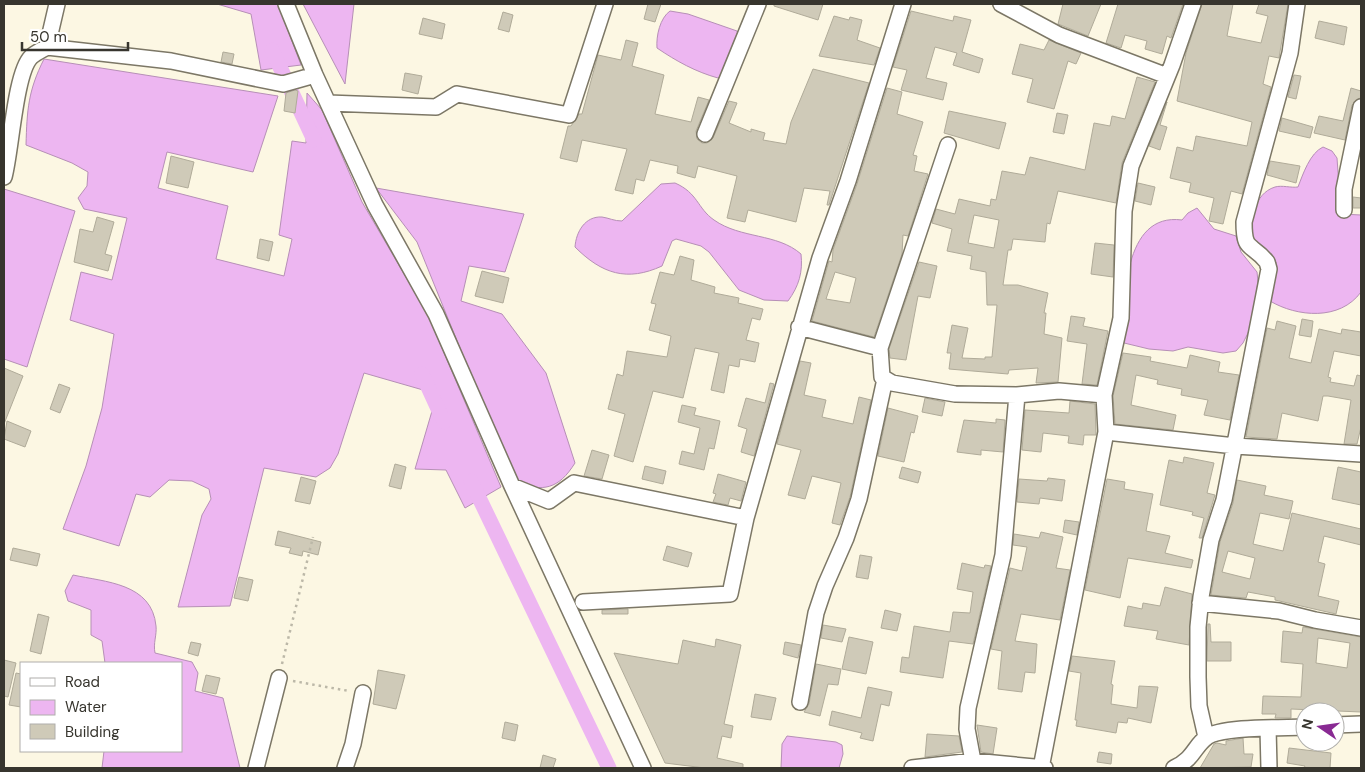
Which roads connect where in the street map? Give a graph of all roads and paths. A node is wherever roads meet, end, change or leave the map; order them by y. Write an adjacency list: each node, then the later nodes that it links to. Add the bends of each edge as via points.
1 (57, 4): 9 (street)
2 (286, 4): 10 (street)
3 (605, 4): 12 (street, via 569,115 457,94 436,107)
4 (758, 4): 14 (street)
5 (903, 4): 18 (street)
6 (1001, 4): 11 (street, via 1059,35)
7 (1193, 4): 11 (street)
8 (1297, 4): 24 (street, via 1290,53 1244,222 1244,240 1251,250 1268,262 1269,269)
9 (47, 47): 10 (street, via 171,61 283,84); 16 (street, via 26,64)
10 (315, 75): 12 (street)
11 (1167, 76): 22 (street, via 1131,166 1124,211 1120,318)
12 (328, 104): 26 (street, via 374,205 436,314)
13 (1361, 107): 17 (street, via 1344,189)
14 (705, 134)
15 (948, 145): 19 (street)
16 (4, 177)
17 (1344, 210)
18 (799, 327): 19 (street); 27 (street)
19 (880, 348): 20 (street, via 880,371)
20 (885, 379): 21 (street, via 931,391); 34 (street, via 858,500 816,613)
21 (1017, 395): 22 (street, via 1058,391); 40 (street, via 1003,555 968,708 966,729)
22 (1104, 395): 23 (street)
23 (1106, 432): 24 (street); 45 (street)
24 (1235, 446): 25 (street); 30 (street, via 1206,563)
25 (1361, 454)
26 (512, 486): 27 (street, via 549,501 574,483); 43 (street)
27 (746, 518): 29 (street, via 730,594)
28 (313, 537): 32 (path)
29 (583, 602)
30 (1200, 603): 31 (street, via 1279,611); 39 (street, via 1199,706)
31 (1361, 628)
32 (280, 678): 33 (path); 41 (street)
33 (363, 693): 42 (street)
34 (800, 702)
35 (1361, 724): 36 (street)
36 (1345, 725)
37 (1268, 728): 38 (street); 39 (street, via 1225,731); 48 (street)
38 (1295, 728)
39 (1206, 738): 47 (street, via 1184,764)
40 (973, 761): 44 (street); 45 (street)
41 (256, 768)
42 (345, 768)
43 (643, 768)
44 (912, 768)
45 (1041, 768): 46 (street)
46 (1045, 768)
47 (1173, 768)
48 (1269, 768)

